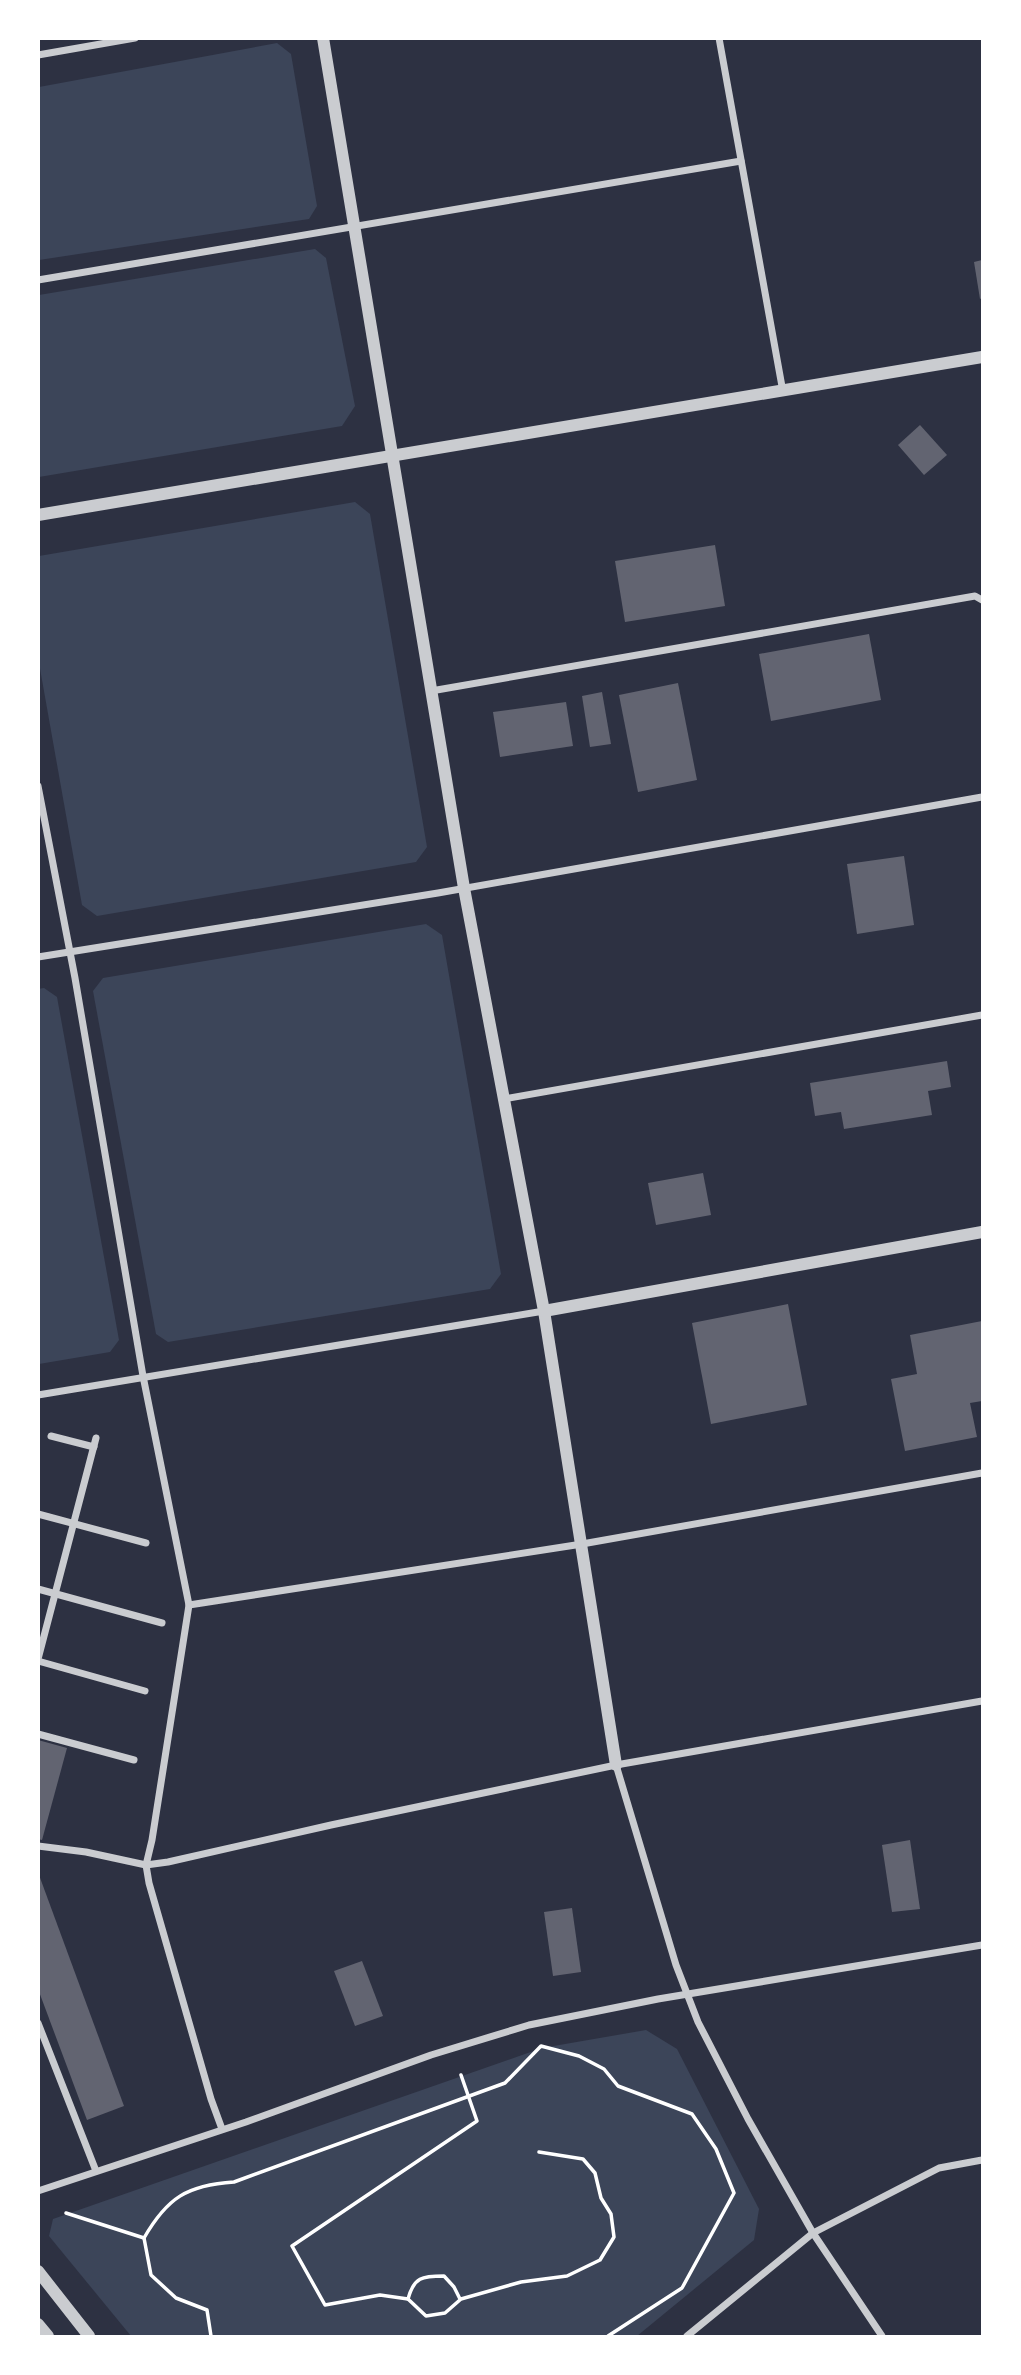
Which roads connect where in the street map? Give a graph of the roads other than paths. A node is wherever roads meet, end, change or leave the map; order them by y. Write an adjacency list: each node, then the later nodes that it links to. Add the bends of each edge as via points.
1 (135, 38): 4 (street)
2 (323, 38): 6 (street)
3 (719, 38): 5 (street)
4 (38, 55)
5 (741, 161): 6 (street); 9 (street)
6 (353, 226): 7 (street); 10 (street)
7 (38, 280)
8 (982, 357): 9 (street)
9 (783, 392): 10 (street)
10 (393, 455): 11 (street); 13 (street)
11 (38, 515)
12 (982, 600): 13 (street, via 975,596)
13 (431, 691): 16 (street)
14 (38, 786): 17 (street)
15 (982, 797): 16 (street)
16 (464, 888): 17 (street); 20 (street)
17 (69, 952): 18 (street); 23 (street)
18 (38, 957)
19 (982, 1015): 20 (street)
20 (503, 1100): 22 (street)
21 (982, 1232): 22 (street)
22 (544, 1311): 23 (street); 32 (street)
23 (143, 1376): 24 (street); 35 (street)
24 (38, 1395)
25 (51, 1436): 27 (street)
26 (96, 1438): 27 (street)
27 (94, 1447): 30 (street)
28 (982, 1473): 32 (street)
29 (38, 1514): 30 (street)
30 (74, 1523): 31 (street); 34 (street)
31 (146, 1542)
32 (582, 1544): 35 (street); 42 (street)
33 (38, 1589): 34 (street)
34 (55, 1594): 36 (street); 37 (street)
35 (189, 1605): 44 (street)
36 (162, 1623)
37 (38, 1660): 38 (street)
38 (145, 1691)
39 (982, 1701): 42 (street)
40 (38, 1734): 41 (street)
41 (134, 1760)
42 (616, 1765): 44 (street); 46 (street)
43 (38, 1846): 44 (street)
44 (146, 1865): 48 (street)
45 (982, 1945): 46 (street)
46 (688, 1994): 48 (street, via 529,2025); 52 (street, via 748,2119)
47 (38, 2023): 50 (street)
48 (222, 2129): 50 (street)
49 (982, 2160): 52 (street, via 939,2168)
50 (96, 2171): 51 (street)
51 (38, 2191)
52 (813, 2233): 57 (street); 58 (street)
53 (38, 2271): 56 (street)
54 (38, 2324): 55 (street)
55 (48, 2336)
56 (89, 2336)
57 (687, 2336)
58 (882, 2336)

